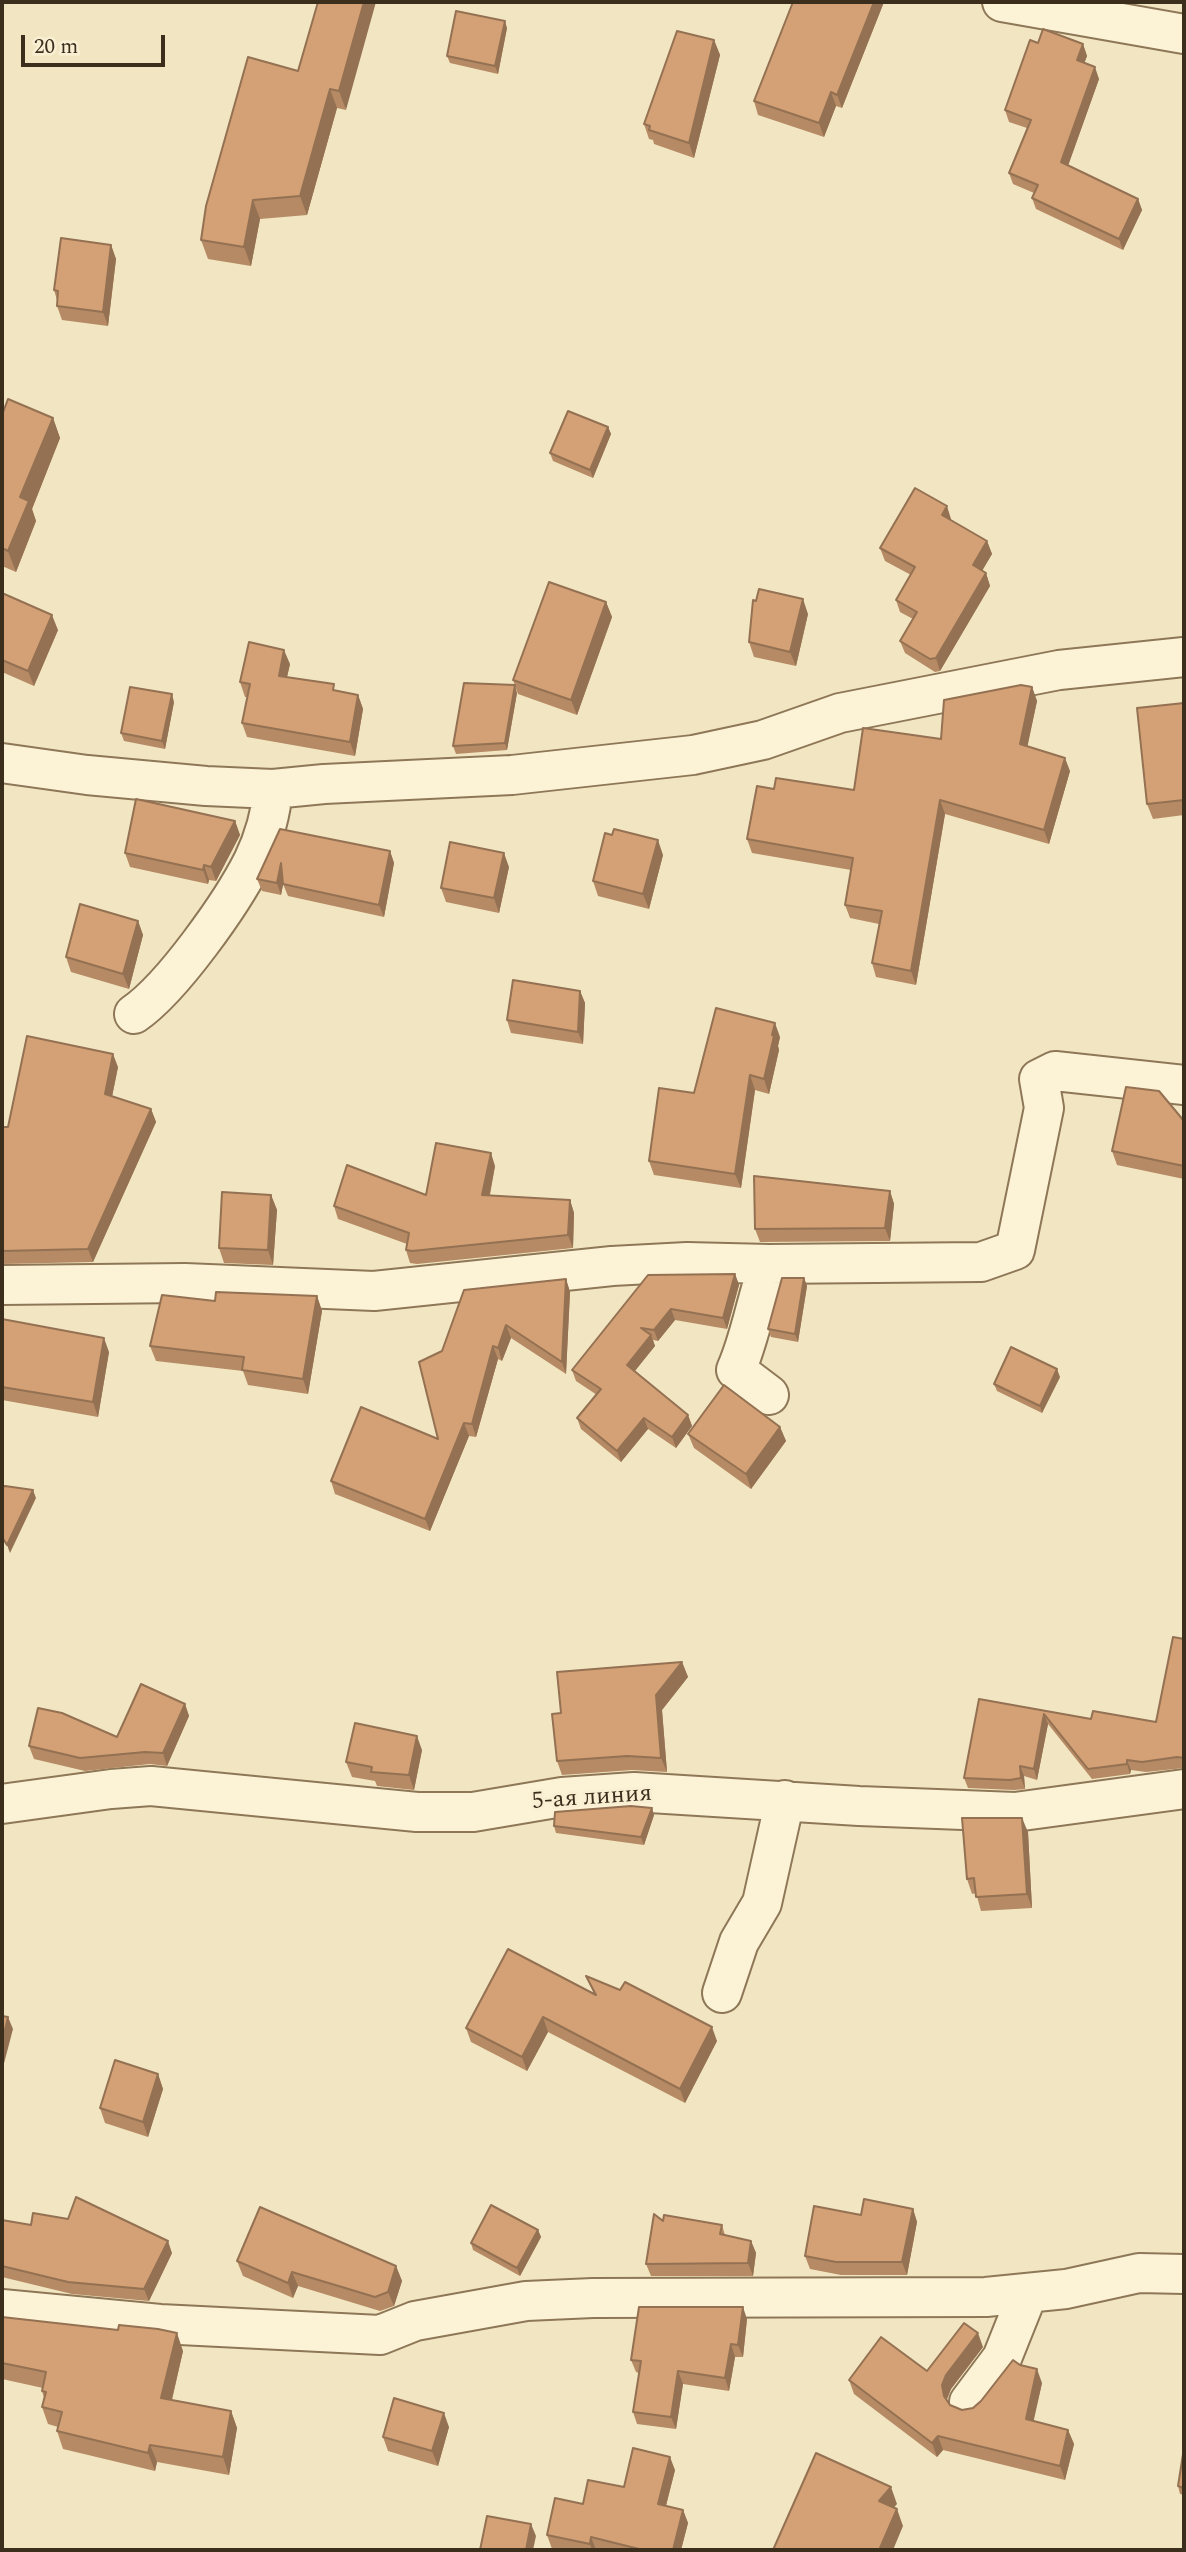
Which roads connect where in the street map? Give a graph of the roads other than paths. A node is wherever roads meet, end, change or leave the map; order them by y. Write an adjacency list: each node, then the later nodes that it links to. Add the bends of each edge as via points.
1 (1002, 2): 2 (street)
2 (1184, 34)
3 (1184, 656): 5 (street, via 1059,670 892,702 840,713 763,740 693,755 512,775)
4 (2, 763): 5 (street, via 87,775)
5 (273, 789): 6 (street, via 271,812 253,861 185,962)
6 (134, 1014)
7 (1184, 1085): 8 (street, via 1055,1071 1040,1079 1044,1108 1015,1250 1007,1254 981,1262)
8 (769, 1264): 9 (street, via 612,1266 374,1291 185,1283); 10 (street, via 736,1370)
9 (2, 1285)
10 (769, 1395)
11 (1184, 1789): 12 (street, 5-ая линия, via 1015,1812)
12 (785, 1800): 13 (street, 5-ая линия, via 634,1792 562,1797 473,1812 417,1812 151,1786); 14 (street, via 761,1903 739,1942)
13 (2, 1804)
14 (722, 1993)
15 (1184, 2274): 16 (street, via 1139,2273)
16 (1028, 2293): 17 (street, via 526,2301 415,2321 380,2335 160,2324); 18 (street, via 1002,2358)
17 (2, 2309)
18 (970, 2402)

